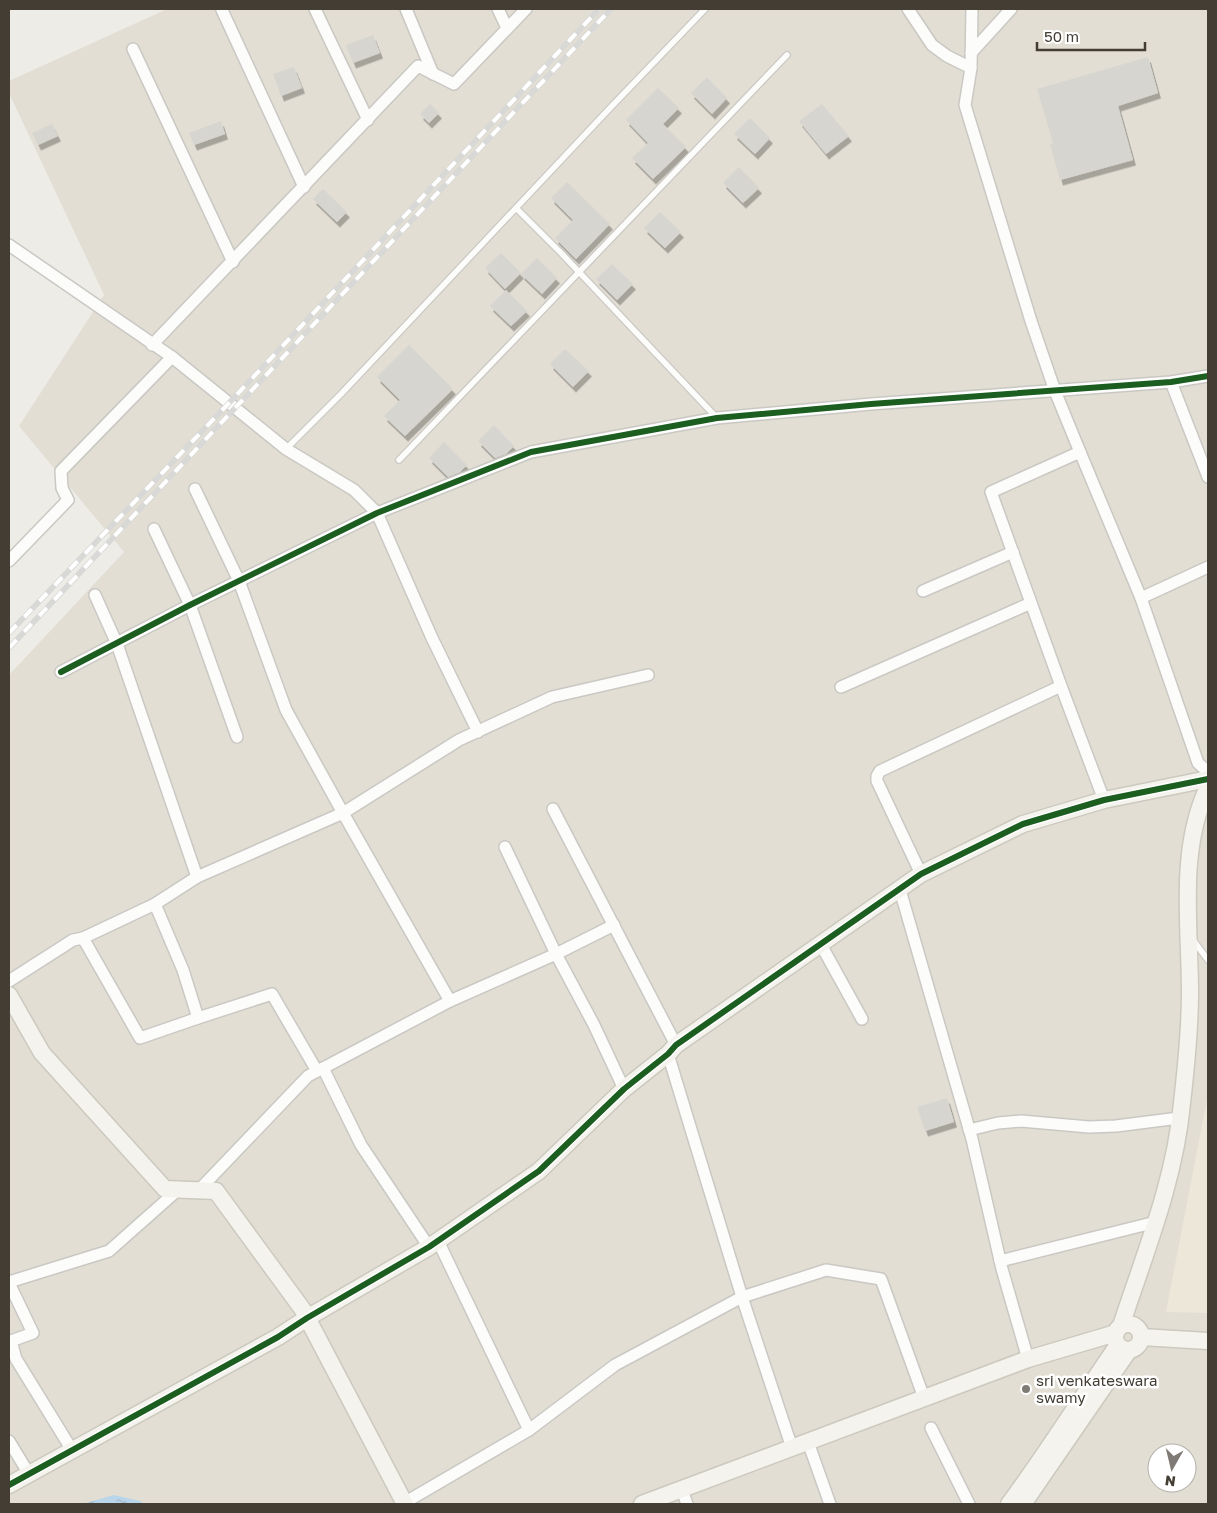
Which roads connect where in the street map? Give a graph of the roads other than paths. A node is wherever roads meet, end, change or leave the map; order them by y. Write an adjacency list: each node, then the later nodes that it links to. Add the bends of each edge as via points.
1 (314, 9): 16 (street)
2 (406, 9): 15 (street)
3 (498, 9): 10 (street)
4 (526, 9): 10 (street)
5 (705, 9): 18 (lane)
6 (908, 9): 14 (street, via 932,45)
7 (972, 9): 12 (street)
8 (1011, 9): 12 (street)
9 (222, 10): 17 (street)
10 (507, 28): 15 (street, via 454,84)
11 (134, 49): 20 (street)
12 (971, 53): 14 (street)
13 (787, 55): 21 (lane)
14 (971, 68): 26 (street, via 965,105)
15 (433, 74): 16 (street, via 418,66)
16 (368, 120): 17 (street)
17 (304, 187): 20 (street)
18 (516, 208): 21 (lane); 28 (lane)
19 (9, 245): 22 (street)
20 (232, 262): 22 (street)
21 (579, 272): 27 (lane); 30 (lane)
22 (152, 345): 23 (street)
23 (172, 357): 28 (street); 36 (street, via 61,472 62,488 68,500)
24 (1208, 376): 25 (street)
25 (1170, 382): 26 (street); 31 (street)
26 (1055, 391): 27 (street); 29 (street)
27 (717, 418): 33 (street, via 531,452)
28 (286, 449): 33 (street, via 354,490)
29 (1080, 452): 35 (street, via 991,492); 41 (street)
30 (399, 460)
31 (1208, 477)
32 (195, 489): 38 (street)
33 (377, 513): 38 (street); 49 (street)
34 (154, 528): 43 (street)
35 (1012, 552): 39 (street); 42 (street)
36 (9, 561)
37 (1208, 567): 41 (street)
38 (239, 581): 43 (street); 56 (street, via 286,710)
39 (923, 591)
40 (96, 595): 44 (street)
41 (1141, 598): 51 (street, via 1198,763)
42 (1031, 603): 47 (street); 48 (street)
43 (190, 606): 44 (street); 50 (street)
44 (116, 644): 45 (street); 59 (street)
45 (61, 672)
46 (648, 675): 49 (street, via 552,697)
47 (1060, 686): 54 (street); 58 (street, via 880,771 877,781)
48 (841, 687)
49 (478, 732): 56 (street, via 459,740)
50 (237, 737)
51 (1208, 772)
52 (1208, 779): 54 (street)
53 (1208, 787): 63 (street, via 1192,838 1187,890)
54 (1104, 800): 58 (street, via 1023,824)
55 (553, 809): 62 (street)
56 (344, 813): 59 (street); 70 (street)
57 (505, 847): 66 (street)
58 (921, 874): 60 (street)
59 (197, 877): 61 (street)
60 (900, 890): 65 (street); 77 (street)
61 (155, 904): 64 (street); 71 (street, via 183,970)
62 (614, 925): 66 (street); 73 (street)
63 (1188, 935): 67 (lane); 76 (street, via 1190,994)
64 (83, 938): 68 (street, via 73,940); 71 (street, via 140,1038)
65 (820, 943): 72 (street); 73 (street)
66 (556, 954): 70 (street); 75 (street)
67 (1208, 960)
68 (9, 981)
69 (9, 995): 78 (street, via 42,1053 165,1189)
70 (450, 1001): 74 (street)
71 (198, 1018): 74 (street, via 272,994)
72 (862, 1019)
73 (672, 1049): 75 (street); 84 (street)
74 (320, 1070): 79 (street, via 308,1076); 81 (street, via 361,1145)
75 (624, 1089): 81 (street, via 539,1171)
76 (1179, 1118): 77 (street, via 1089,1127 1021,1121); 80 (street, via 1171,1168)
77 (969, 1130): 82 (street)
78 (179, 1189): 79 (street); 83 (street, via 109,1251)
79 (199, 1190): 85 (street, via 216,1191)
80 (1156, 1222): 82 (street); 87 (street)
81 (433, 1244): 85 (street); 92 (street)
82 (1000, 1261): 89 (street)
83 (9, 1283): 96 (street, via 32,1333 11,1341 16,1359)
84 (742, 1297): 90 (street, via 826,1270 880,1279); 92 (street, via 615,1365); 95 (street)
85 (307, 1318): 96 (street); 100 (street)
86 (1141, 1337): 87 (street, via 1139,1345); 87 (street, via 1133,1325); 88 (street)
87 (1121, 1339): 89 (street); 104 (street); 105 (street)
88 (1208, 1340)
89 (1028, 1359): 90 (street)
90 (924, 1398): 94 (street)
91 (931, 1428): 103 (street)
92 (529, 1430): 100 (street)
93 (9, 1441): 97 (street)
94 (808, 1442): 95 (street); 102 (street)
95 (792, 1448): 99 (street)
96 (72, 1450): 97 (street)
97 (29, 1474): 98 (street)
98 (9, 1485)
99 (684, 1497): 101 (street)
100 (405, 1504)
101 (642, 1504)
102 (830, 1504)
103 (969, 1504)
104 (1009, 1504)
105 (1023, 1504)

